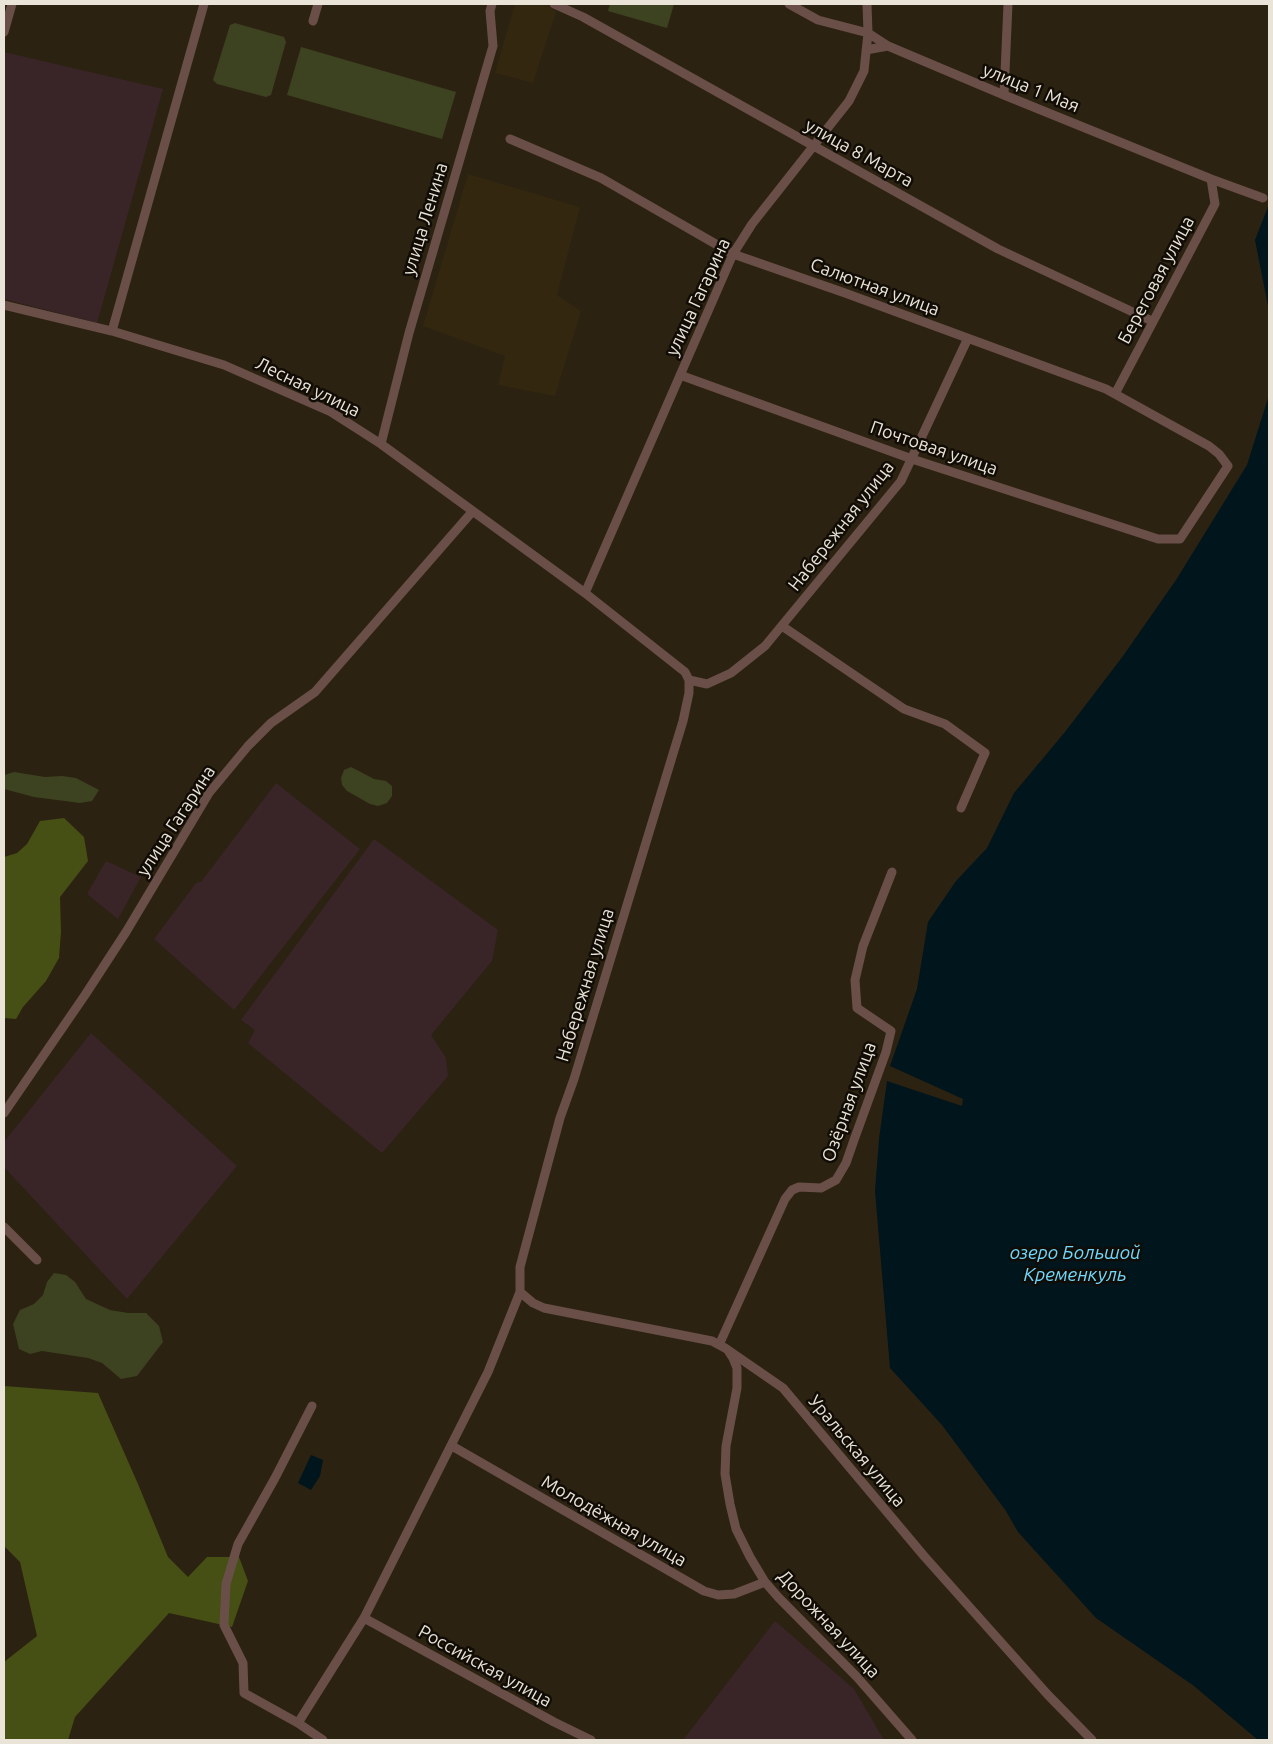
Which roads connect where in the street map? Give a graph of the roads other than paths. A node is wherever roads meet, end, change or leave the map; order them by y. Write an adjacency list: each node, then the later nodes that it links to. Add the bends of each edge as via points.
1 (12, 4): 10 (street)
2 (204, 4): 22 (street)
3 (318, 4): 9 (street)
4 (492, 4): 26 (street, улица Ленина, via 493,46 409,333)
5 (554, 4): 16 (street, улица 8 Марта, via 583,17)
6 (789, 4): 11 (street, улица 1 Мая, via 818,20)
7 (867, 4): 11 (street, улица Гагарина)
8 (1008, 4): 14 (street)
9 (313, 21)
10 (4, 32)
11 (868, 33): 12 (street, улица 1 Мая); 13 (street, улица Гагарина)
12 (888, 46): 13 (street); 14 (street, улица 1 Мая)
13 (866, 50): 16 (street, улица Гагарина, via 864,71 849,101)
14 (1004, 95): 17 (street, улица 1 Мая)
15 (510, 138): 19 (street, Салютная улица, via 601,178)
16 (814, 147): 19 (street, улица Гагарина, via 752,224); 21 (street, улица 8 Марта, via 998,249)
17 (1211, 179): 18 (street, улица 1 Мая); 21 (street, Береговая улица, via 1214,204)
18 (1263, 198)
19 (733, 254): 23 (street, Салютная улица); 24 (street, улица Гагарина)
20 (4, 305): 22 (street, Лесная улица)
21 (1152, 321): 25 (street, Береговая улица)
22 (112, 332): 26 (street, Лесная улица, via 224,365 331,412)
23 (968, 338): 25 (street, Салютная улица); 27 (street, Набережная улица)
24 (680, 375): 27 (street, Почтовая улица); 30 (street, улица Гагарина)
25 (1115, 394): 29 (street, Салютная улица, via 1209,446 1228,466)
26 (382, 444): 28 (street, Лесная улица)
27 (912, 459): 29 (street, Почтовая улица, via 1158,540); 31 (street, Набережная улица, via 901,481)
28 (472, 512): 30 (street, Лесная улица); 35 (street, улица Гагарина, via 314,692 271,723 208,793 101,972)
29 (1180, 539)
30 (585, 593): 32 (street, via 674,662)
31 (782, 626): 32 (street, Набережная улица, via 765,646 731,673 707,684); 33 (street, via 904,709 945,724 986,753)
32 (690, 680): 38 (street, Набережная улица, via 684,721 560,1118 520,1266)
33 (961, 808)
34 (892, 872): 39 (street, Озёрная улица, via 863,946 855,980 857,1008 891,1031 886,1052 846,1163 836,1180 821,1188 799,1187 785,1199)
35 (4, 1112)
36 (4, 1227): 37 (street)
37 (37, 1260)
38 (523, 1295): 39 (street, Уральская улица, via 544,1308 699,1337); 41 (street)
39 (722, 1346): 42 (street, Дорожная улица, via 737,1368 737,1388 726,1446 725,1474 730,1504 736,1529); 48 (street, Уральская улица, via 783,1388 924,1556)
40 (312, 1406): 44 (street, via 238,1544 226,1584 224,1625 243,1663 244,1692)
41 (452, 1446): 42 (street, Молодёжная улица, via 704,1591 718,1595 734,1594); 43 (street)
42 (765, 1582): 47 (street, Дорожная улица, via 857,1677)
43 (364, 1618): 44 (street); 46 (street, Российская улица)
44 (298, 1723): 45 (street)
45 (324, 1740)
46 (592, 1740)
47 (912, 1740)
48 (1092, 1740)

